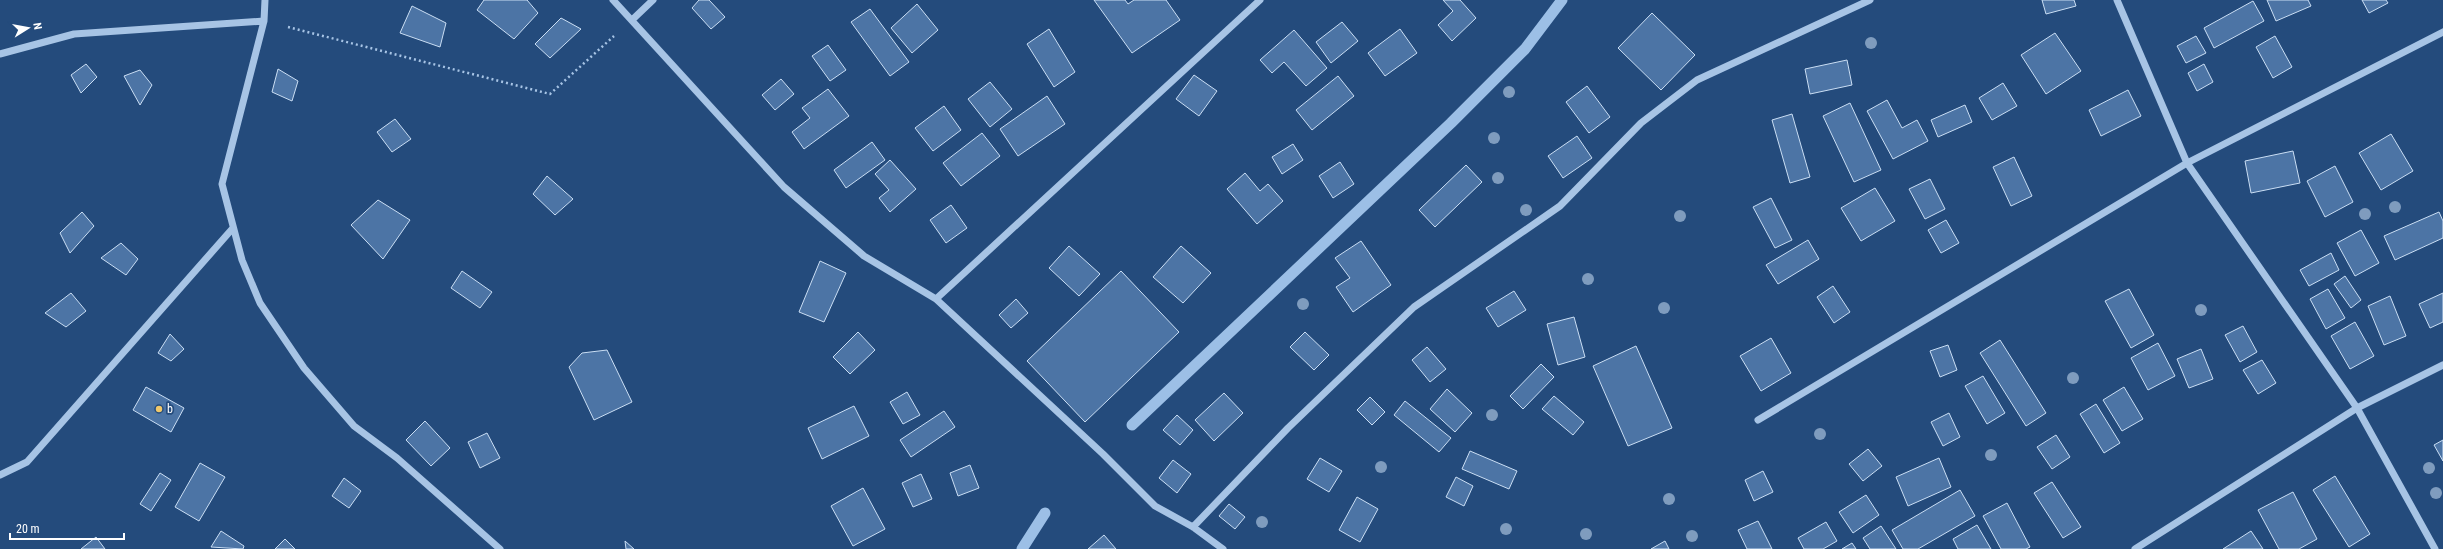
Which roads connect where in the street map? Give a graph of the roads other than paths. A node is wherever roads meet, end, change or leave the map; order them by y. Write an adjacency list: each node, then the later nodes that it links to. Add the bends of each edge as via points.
1 (265, 0): 8 (street)
2 (613, 0): 7 (street)
3 (652, 0): 7 (street)
4 (1260, 0): 13 (street)
5 (1870, 0): 18 (street, via 1697,80 1641,123 1560,206 1414,306 1288,428)
6 (2117, 0): 11 (street)
7 (632, 20): 13 (street, via 784,187 864,256)
8 (264, 21): 10 (street, via 74,34); 12 (street, via 222,184)
9 (2443, 32): 11 (street)
10 (0, 54)
11 (2187, 163): 15 (street); 16 (street)
12 (233, 228): 17 (street, via 27,462); 19 (street, via 242,260 260,303 304,368 354,426 397,458)
13 (936, 299): 18 (street, via 1103,454 1155,506)
14 (2443, 365): 15 (street)
15 (2357, 408): 21 (street); 22 (street)
16 (1758, 420)
17 (0, 475)
18 (1193, 527): 20 (street)
19 (500, 549)
20 (1223, 549)
21 (2135, 549)
22 (2435, 549)

